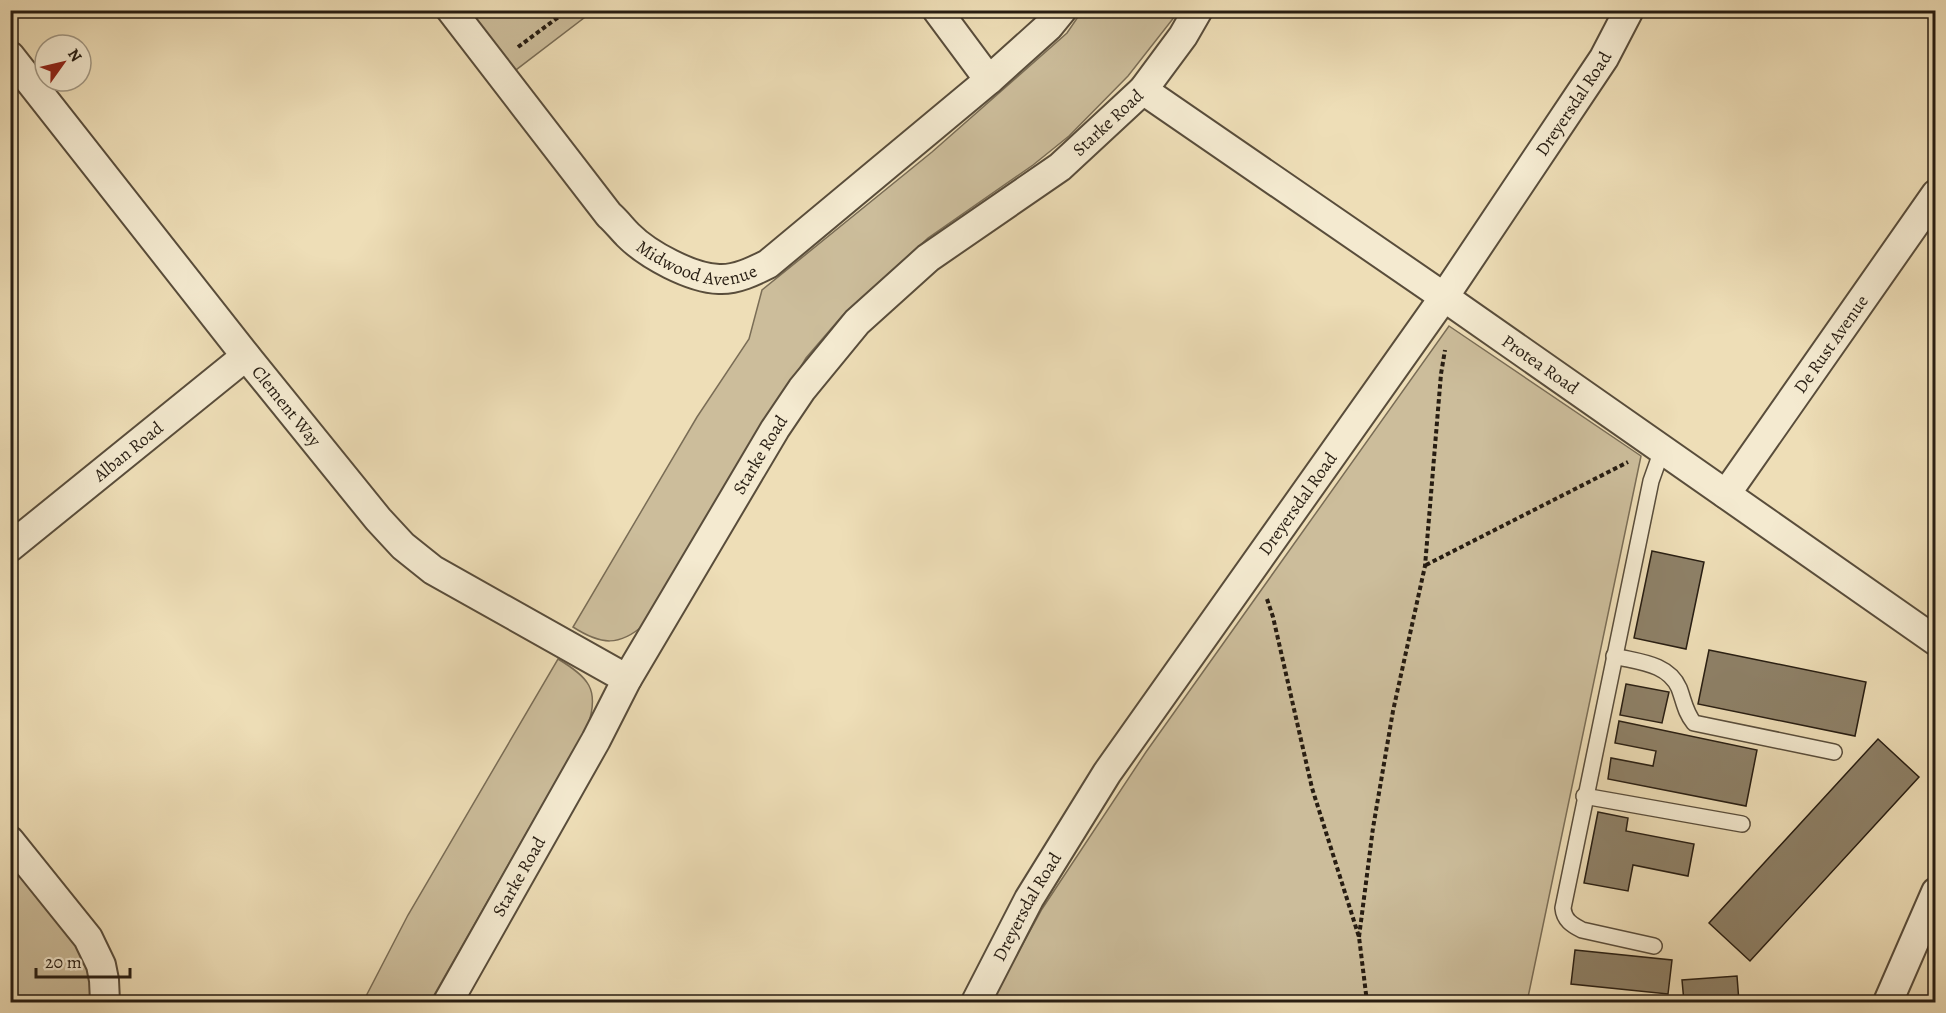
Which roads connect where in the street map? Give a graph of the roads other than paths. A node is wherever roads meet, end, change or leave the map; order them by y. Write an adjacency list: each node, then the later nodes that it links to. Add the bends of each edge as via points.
1 (451, 10): 7 (street, Midwood Avenue, via 629,237 688,272 720,280 768,264)
2 (937, 10): 7 (street)
3 (1062, 10): 7 (street, Midwood Avenue, via 1049,27)
4 (1198, 10): 8 (street, Starke Road)
5 (1629, 10): 10 (street, Dreyersdal Road, via 1604,58)
6 (10, 56): 11 (street, Clement Way)
7 (989, 80)
8 (1143, 90): 10 (street, Protea Road); 17 (street, Starke Road, via 1059,167 928,258 857,322 802,389 776,429)
9 (1935, 195): 13 (street, De Rust Avenue)
10 (1444, 297): 12 (street, Protea Road); 26 (street, Dreyersdal Road, via 1107,773 1029,899)
11 (246, 356): 14 (street, Alban Road); 17 (street, Clement Way, via 403,546 433,570)
12 (1662, 450): 13 (street, Protea Road); 16 (lane, via 1651,481)
13 (1726, 494): 15 (street, Protea Road)
14 (10, 547)
15 (1935, 641)
16 (1614, 656): 18 (lane, via 1666,670 1694,723); 19 (lane)
17 (627, 679): 25 (street, Starke Road)
18 (1834, 752)
19 (1584, 796): 20 (lane); 23 (lane, via 1563,913 1573,926 1582,930)
20 (1742, 824)
21 (10, 841): 24 (street, via 88,938 101,965)
22 (1935, 892): 27 (street)
23 (1654, 946)
24 (105, 1002)
25 (448, 1002)
26 (976, 1002)
27 (1888, 1002)

